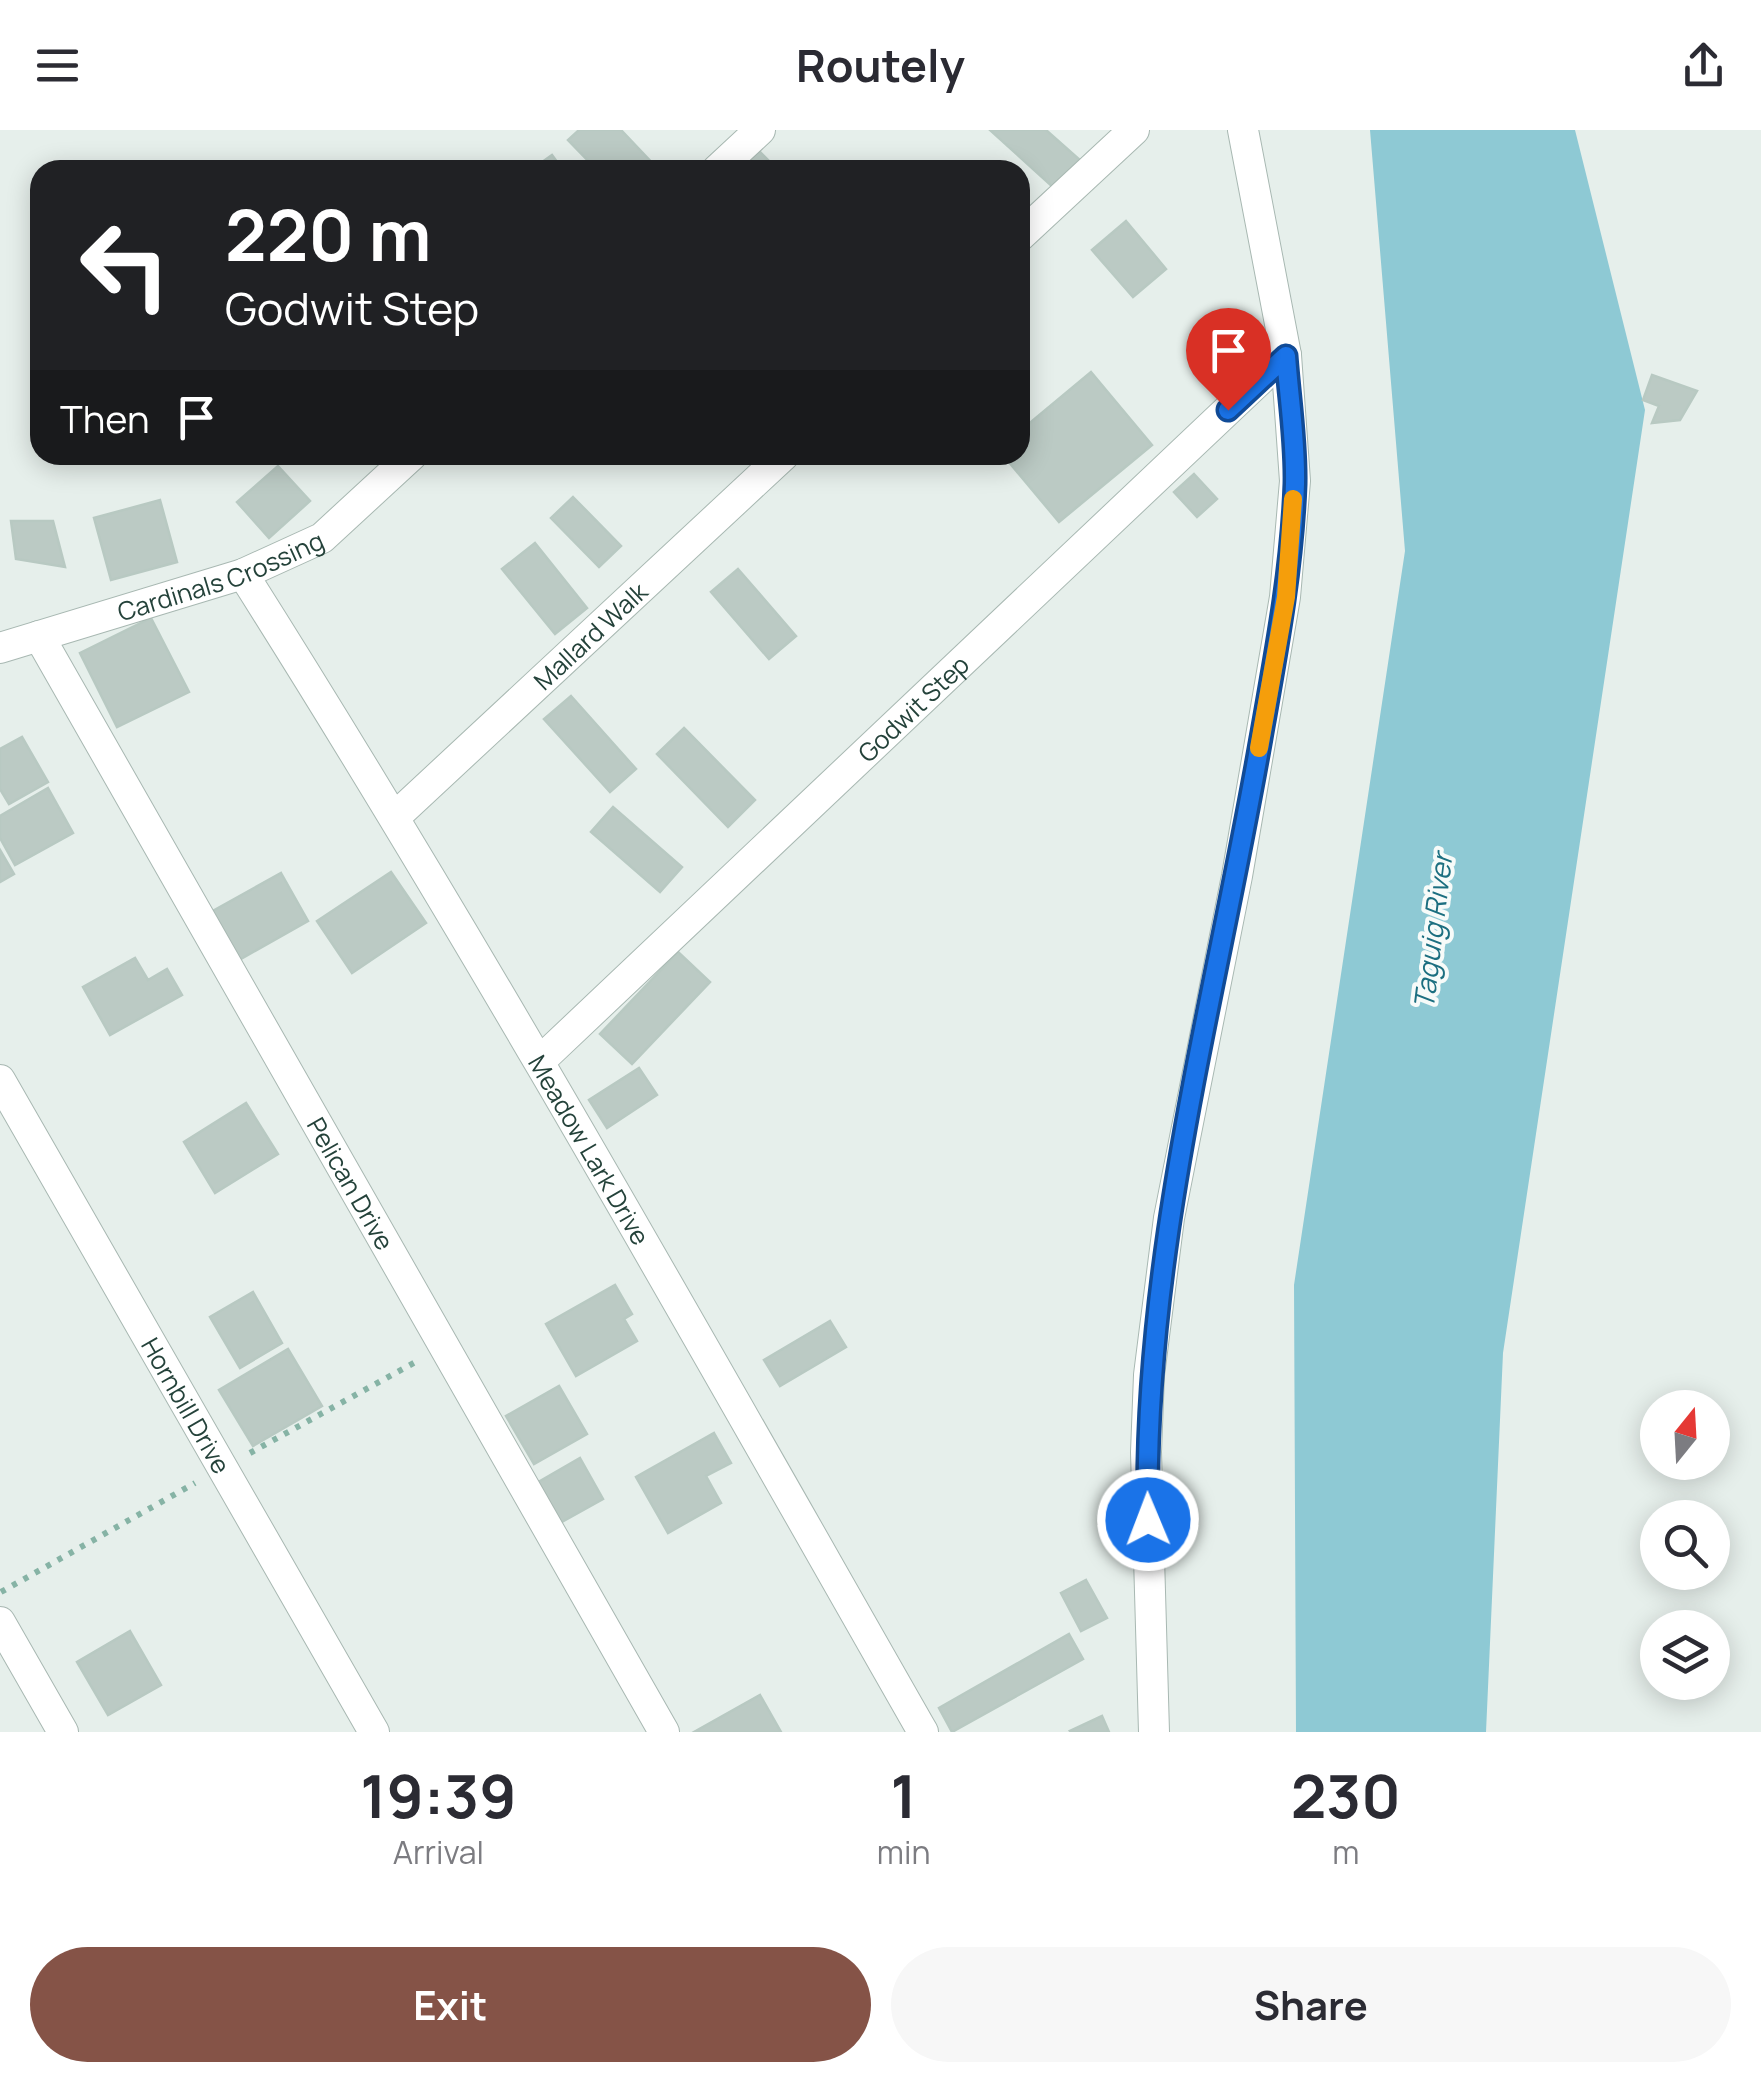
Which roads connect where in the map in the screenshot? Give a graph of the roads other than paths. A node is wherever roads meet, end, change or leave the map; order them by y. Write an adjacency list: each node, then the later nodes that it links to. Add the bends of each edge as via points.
1 (760, 130): 4 (street)
2 (1134, 130): 5 (street)
3 (1243, 130): 6 (street)
4 (728, 160)
5 (1030, 227)
6 (1286, 356): 13 (street, Godwit Step); 20 (street, via 1295,481 1286,597 1169,1218 1148,1375)
7 (401, 465): 9 (street, Cardinals Crossing, via 322,538)
8 (773, 465): 12 (street, Mallard Walk)
9 (243, 574): 10 (street, Cardinals Crossing); 12 (street, Meadow Lark Drive)
10 (39, 636): 11 (street, Cardinals Crossing); 18 (street, Pelican Drive)
11 (0, 648)
12 (396, 816): 13 (street, Meadow Lark Drive)
13 (540, 1060): 19 (street, Meadow Lark Drive)
14 (0, 1080): 17 (street, Hornbill Drive)
15 (0, 1622): 16 (street)
16 (63, 1732)
17 (374, 1732)
18 (664, 1732)
19 (923, 1732)
20 (1154, 1732)

